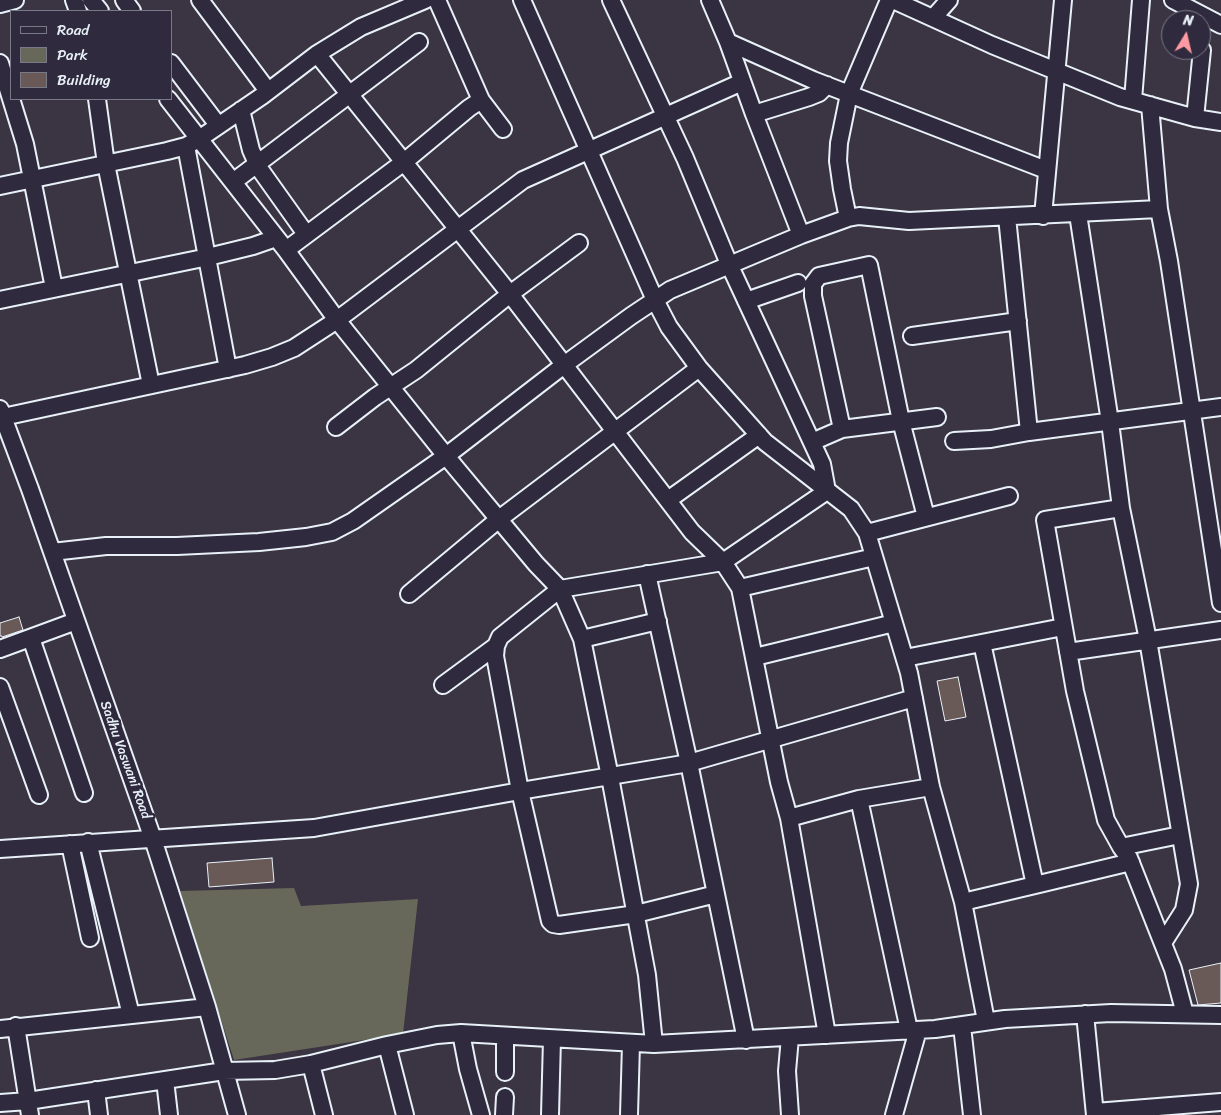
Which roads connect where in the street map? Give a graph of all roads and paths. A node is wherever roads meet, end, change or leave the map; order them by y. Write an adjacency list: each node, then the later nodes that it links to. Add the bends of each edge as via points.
1 (15, 0): 14 (street)
2 (91, 0): 15 (street)
3 (200, 0): 27 (street)
4 (425, 0): 20 (street, via 361,27)
5 (436, 0): 34 (street)
6 (522, 0): 45 (street)
7 (611, 0): 39 (street)
8 (710, 0): 19 (street)
9 (891, 0): 16 (street); 29 (street)
10 (1063, 0): 24 (street)
11 (1141, 0): 35 (street)
12 (1173, 0): 17 (street)
13 (947, 1): 16 (street)
14 (0, 4)
15 (99, 10)
16 (933, 18): 24 (street)
17 (1221, 25)
18 (419, 42): 28 (street)
19 (728, 42): 25 (street); 26 (street)
20 (317, 54): 27 (street); 28 (street)
21 (1201, 60): 40 (street)
22 (0, 63): 30 (street)
23 (172, 64): 42 (street)
24 (1055, 71): 35 (street); 49 (street)
25 (742, 82): 38 (street); 39 (street)
26 (827, 85): 29 (street); 38 (street, via 809,97)
27 (268, 91): 37 (street)
28 (350, 94): 46 (street); 48 (street)
29 (848, 94): 49 (street); 57 (street, via 838,161)
30 (10, 95)
31 (11, 100): 50 (street)
32 (97, 100): 47 (street)
33 (169, 100): 44 (street)
34 (480, 100): 43 (street); 46 (street)
35 (1133, 100): 36 (street)
36 (1150, 105): 40 (street); 53 (street)
37 (241, 110): 42 (street); 48 (street)
38 (754, 114): 60 (street)
39 (665, 115): 45 (street); 64 (street)
40 (1195, 118): 41 (street)
41 (1221, 122)
42 (218, 126): 44 (street)
43 (503, 129)
44 (193, 142): 47 (street); 51 (street); 63 (street)
45 (589, 150): 58 (street, via 522,180); 70 (street)
46 (404, 162): 58 (street); 59 (street)
47 (106, 164): 50 (street); 65 (street)
48 (257, 164): 51 (street); 59 (street)
49 (1046, 170): 55 (street)
50 (32, 179): 52 (street); 67 (street)
51 (233, 182): 62 (street)
52 (0, 186)
53 (1159, 209): 54 (street); 81 (street)
54 (1078, 214): 55 (street); 85 (street)
55 (1042, 216): 56 (street)
56 (1007, 217): 57 (street, via 909,221 859,216); 73 (street)
57 (848, 218): 60 (street)
58 (457, 229): 68 (street); 72 (street)
59 (306, 234): 62 (street)
60 (801, 235): 64 (street)
61 (579, 243): 68 (street)
62 (281, 244): 63 (street, via 253,246); 72 (street)
63 (208, 257): 65 (street); 76 (street)
64 (729, 264): 70 (street, via 670,290); 71 (street)
65 (128, 274): 67 (street); 78 (street)
66 (798, 282): 71 (street)
67 (54, 288): 69 (street)
68 (510, 294): 75 (street); 79 (street)
69 (0, 300)
70 (656, 300): 75 (street); 77 (street, via 670,327)
71 (746, 300): 92 (street)
72 (337, 320): 76 (street, via 294,348); 79 (street)
73 (1018, 321): 74 (street); 89 (street)
74 (912, 336)
75 (564, 365): 88 (street); 93 (street)
76 (228, 368): 78 (street)
77 (699, 368): 88 (street); 90 (street)
78 (151, 385): 82 (street)
79 (391, 387): 86 (street); 93 (street)
80 (1221, 407): 81 (street)
81 (1192, 412): 85 (street); 108 (street)
82 (1, 413): 101 (street, Sadhu Vaswani Road)
83 (937, 417): 84 (street)
84 (901, 421): 87 (street); 87 (street, via 869,265 819,276 812,296); 98 (street)
85 (1110, 422): 89 (street); 97 (street)
86 (336, 427)
87 (842, 429): 92 (street)
88 (614, 432): 96 (street); 99 (street)
89 (1030, 432): 91 (street)
90 (758, 435): 94 (street); 96 (street)
91 (954, 441)
92 (812, 442): 94 (street, via 822,464)
93 (446, 456): 99 (street); 101 (street, via 332,532 259,542 106,546)
94 (827, 491): 100 (street, via 851,509); 103 (street)
95 (1009, 496): 98 (street)
96 (668, 500): 103 (street, via 692,532)
97 (1121, 508): 112 (street, via 1044,520); 116 (street)
98 (926, 518): 100 (street)
99 (499, 519): 106 (street); 107 (street)
100 (867, 533): 102 (street)
101 (52, 552): 110 (street, Sadhu Vaswani Road)
102 (874, 557): 105 (street); 111 (street)
103 (723, 562): 104 (street); 105 (street)
104 (647, 574): 106 (street); 109 (street)
105 (740, 588): 121 (street)
106 (560, 589): 115 (street); 118 (street, via 500,637)
107 (410, 594)
108 (1221, 603)
109 (658, 621): 115 (street); 127 (street)
110 (76, 622): 114 (street); 136 (street, Sadhu Vaswani Road)
111 (894, 623): 121 (street); 122 (street)
112 (1064, 627): 117 (street); 120 (street)
113 (1221, 630): 116 (street)
114 (31, 638): 119 (street); 131 (street)
115 (582, 640): 128 (street)
116 (1148, 640): 120 (street); 135 (street)
117 (982, 643): 122 (street); 142 (street)
118 (496, 646): 123 (street); 130 (street, via 495,656)
119 (0, 649)
120 (1068, 652): 139 (street, via 1106,820)
121 (755, 657): 126 (street)
122 (905, 658): 125 (street)
123 (444, 685)
124 (0, 687): 132 (street)
125 (914, 698): 126 (street); 129 (street)
126 (772, 740): 127 (street); 134 (street)
127 (689, 763): 128 (street); 143 (street)
128 (610, 777): 130 (street); 145 (street)
129 (931, 786): 133 (street); 144 (street)
130 (520, 791): 136 (street, via 314,828); 145 (street, via 550,921 558,924)
131 (84, 793)
132 (39, 795)
133 (860, 799): 134 (street); 156 (street)
134 (789, 818): 158 (street)
135 (1180, 835): 139 (street); 147 (street, via 1189,884 1184,910)
136 (153, 838): 137 (street); 148 (street, Sadhu Vaswani Road)
137 (88, 842): 138 (street); 151 (street)
138 (70, 844): 140 (street); 146 (street)
139 (1122, 847): 141 (street)
140 (0, 849)
141 (1131, 862): 142 (street); 147 (street)
142 (1035, 885): 144 (street)
143 (716, 894): 145 (street); 162 (street)
144 (962, 902): 153 (street)
145 (636, 914): 164 (street, via 647,975)
146 (90, 938)
147 (1162, 943): 150 (street)
148 (207, 1007): 151 (street); 167 (street, Sadhu Vaswani Road)
149 (1086, 1014): 150 (street); 153 (street); 175 (street)
150 (1186, 1014): 152 (street)
151 (131, 1015): 155 (street)
152 (1221, 1015)
153 (986, 1022): 154 (street)
154 (962, 1026): 156 (street); 187 (street)
155 (8, 1028): 174 (street)
156 (914, 1030): 158 (street); 186 (street)
157 (461, 1033): 159 (street); 165 (street); 181 (street)
158 (827, 1035): 160 (street)
159 (505, 1036): 161 (street); 168 (street)
160 (790, 1037): 162 (street); 185 (street, via 787,1070)
161 (552, 1039): 163 (street); 183 (street)
162 (746, 1040): 164 (street)
163 (631, 1044): 164 (street); 184 (street)
164 (654, 1044)
165 (387, 1045): 166 (street); 180 (street)
166 (311, 1064): 167 (street, via 275,1070); 179 (street)
167 (224, 1072): 169 (street); 178 (street, Sadhu Vaswani Road)
168 (505, 1072)
169 (165, 1080): 170 (street); 177 (street)
170 (96, 1090): 174 (street); 176 (street)
171 (505, 1097): 182 (street)
172 (1221, 1102): 175 (street)
173 (0, 1103): 174 (street)
174 (29, 1108)
175 (1095, 1114)
176 (99, 1115)
177 (169, 1115)
178 (237, 1115)
179 (324, 1115)
180 (404, 1115)
181 (481, 1115)
182 (504, 1115)
183 (550, 1115)
184 (629, 1115)
185 (790, 1115)
186 (894, 1115)
187 (972, 1115)

